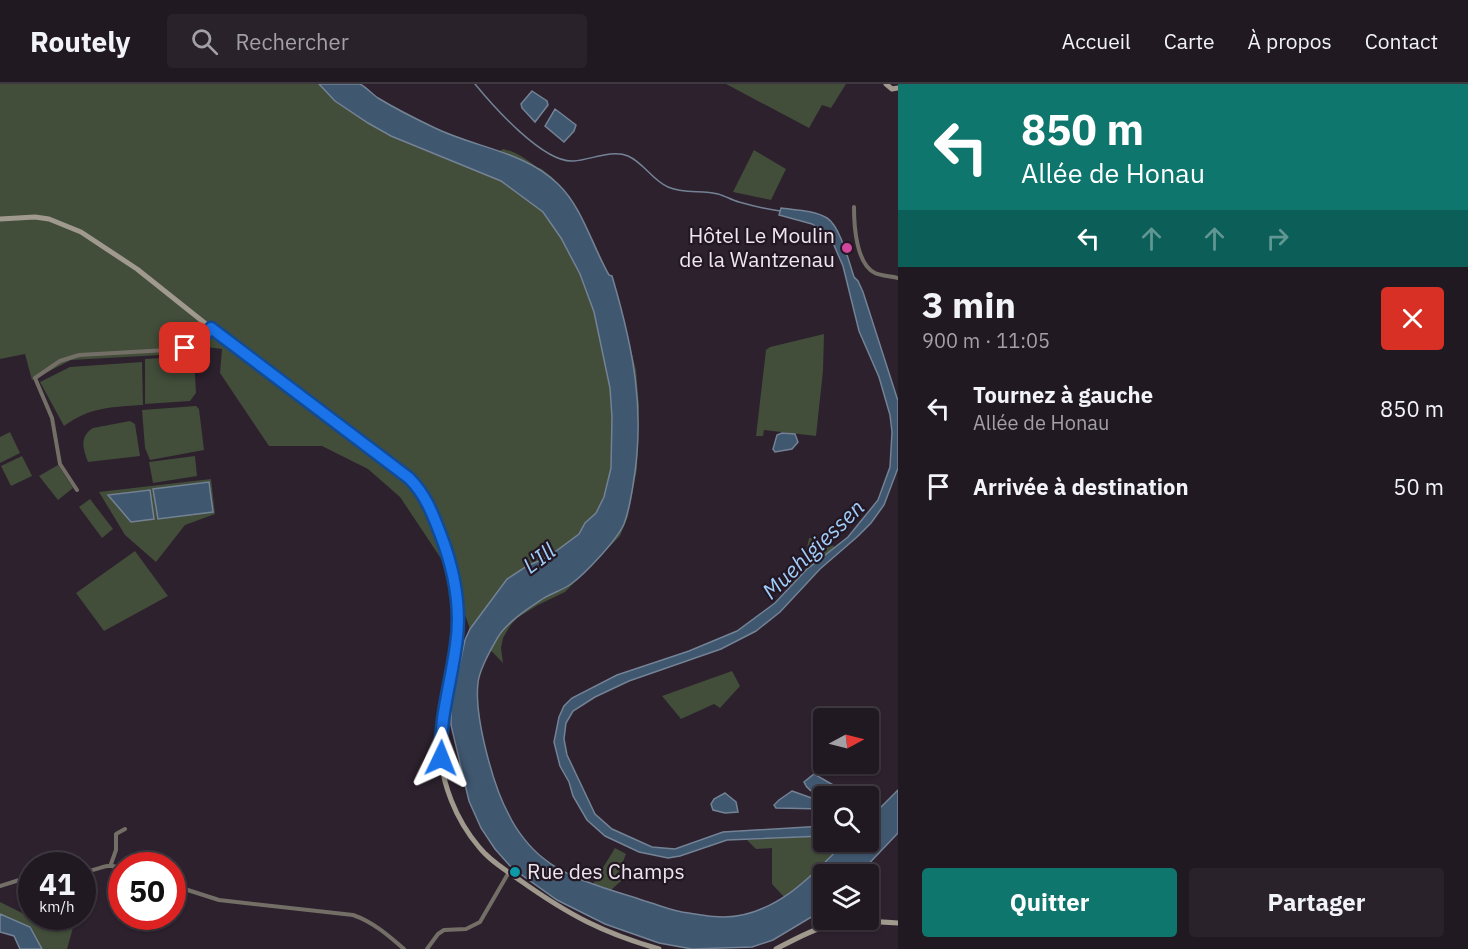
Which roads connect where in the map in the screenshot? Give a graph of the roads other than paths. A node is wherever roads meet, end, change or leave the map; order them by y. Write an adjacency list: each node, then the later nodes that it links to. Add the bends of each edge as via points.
1 (886, 84): 2 (main road)
2 (898, 88)
3 (854, 207): 5 (street, via 858,245 865,266 875,273)
4 (0, 219): 6 (main road, via 49,219 81,232 137,269)
5 (898, 278)
6 (211, 328): 7 (street, via 200,341 185,348 79,355 60,361 35,378 55,429 60,464); 10 (main road, via 409,478 424,496 446,549 458,602 456,644 440,744 442,771 466,830 480,849)
7 (77, 490)
8 (125, 829): 9 (street, via 116,834)
9 (115, 852)
10 (509, 872): 16 (street, via 480,922 466,929 444,930); 17 (main road, via 582,920)
11 (18, 880): 12 (street)
12 (0, 886)
13 (186, 889): 15 (street, via 219,900 353,915 375,926)
14 (898, 923): 18 (main road, via 837,922)
15 (404, 949)
16 (427, 949)
17 (659, 949)
18 (776, 949)

